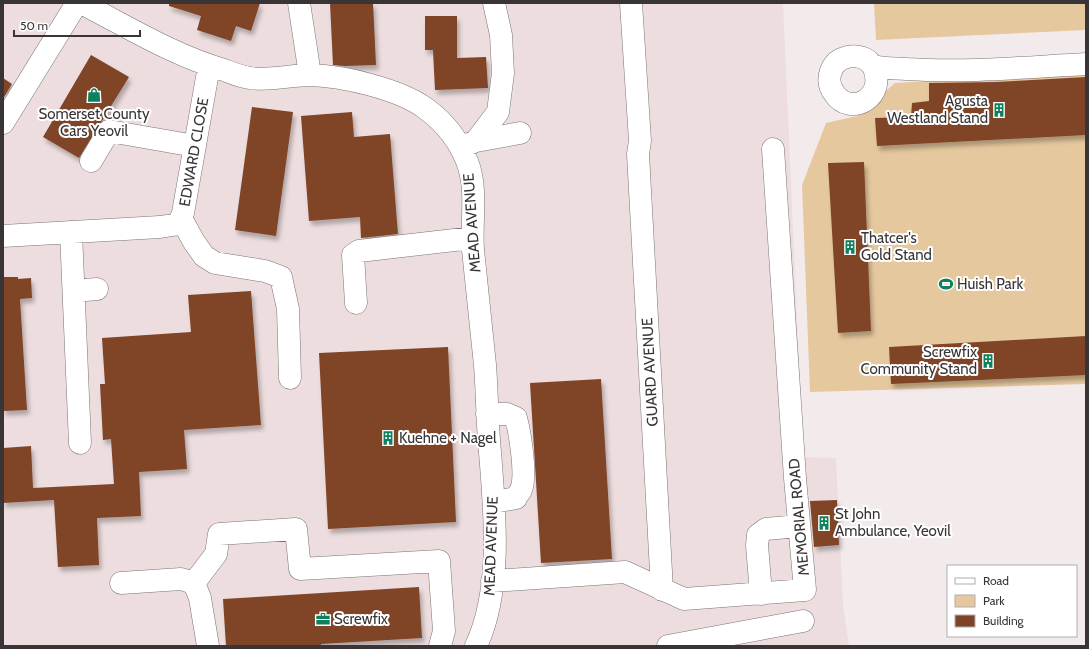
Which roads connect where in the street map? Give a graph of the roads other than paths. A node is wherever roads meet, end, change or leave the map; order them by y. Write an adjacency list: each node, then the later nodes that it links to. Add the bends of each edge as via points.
1 (77, 3): 10 (street)
2 (81, 3): 7 (street, MEAD AVENUE, via 175,52)
3 (299, 3): 9 (street)
4 (494, 3): 12 (street, via 501,35 503,73 498,112)
5 (631, 3): 31 (street, GUARD AVENUE)
6 (1086, 64): 8 (street, via 939,71)
7 (209, 66): 9 (street, MEAD AVENUE, via 251,78); 13 (street, EDWARD CLOSE)
8 (873, 66)
9 (310, 75): 12 (street, MEAD AVENUE, via 384,88 412,100 426,108)
10 (3, 123)
11 (520, 134): 12 (street)
12 (468, 144): 19 (street, MEAD AVENUE, via 473,201)
13 (195, 146): 15 (street, via 109,130); 16 (street, EDWARD CLOSE)
14 (773, 148): 27 (street, MEMORIAL ROAD)
15 (91, 161)
16 (181, 218): 17 (street, EDWARD CLOSE, via 178,224 160,227); 23 (street, via 200,251 215,263 265,271 281,277 288,309)
17 (71, 232): 18 (street, EDWARD CLOSE); 21 (street)
18 (3, 236)
19 (472, 238): 22 (street, via 359,251 353,255); 24 (street, MEAD AVENUE)
20 (97, 288): 21 (street)
21 (74, 291): 25 (street)
22 (356, 303)
23 (290, 378)
24 (487, 414): 26 (street, MEAD AVENUE); 26 (street, via 507,414 516,418 523,476 521,490 516,498)
25 (80, 443)
26 (494, 502): 28 (street, MEAD AVENUE)
27 (799, 526): 32 (street, via 766,529 758,535); 32 (street, MEMORIAL ROAD, via 805,590)
28 (492, 581): 31 (street, MEMORIAL ROAD, via 625,572); 34 (street, MEAD AVENUE)
29 (121, 583): 30 (street, via 181,579)
30 (194, 583): 35 (street, via 200,598); 36 (street, via 216,554 219,534 296,529 300,569 439,561 444,631)
31 (662, 590): 32 (street, MEMORIAL ROAD, via 684,599)
32 (761, 594)
33 (803, 621): 37 (street)
34 (480, 644)
35 (208, 646)
36 (440, 646)
37 (668, 646)

